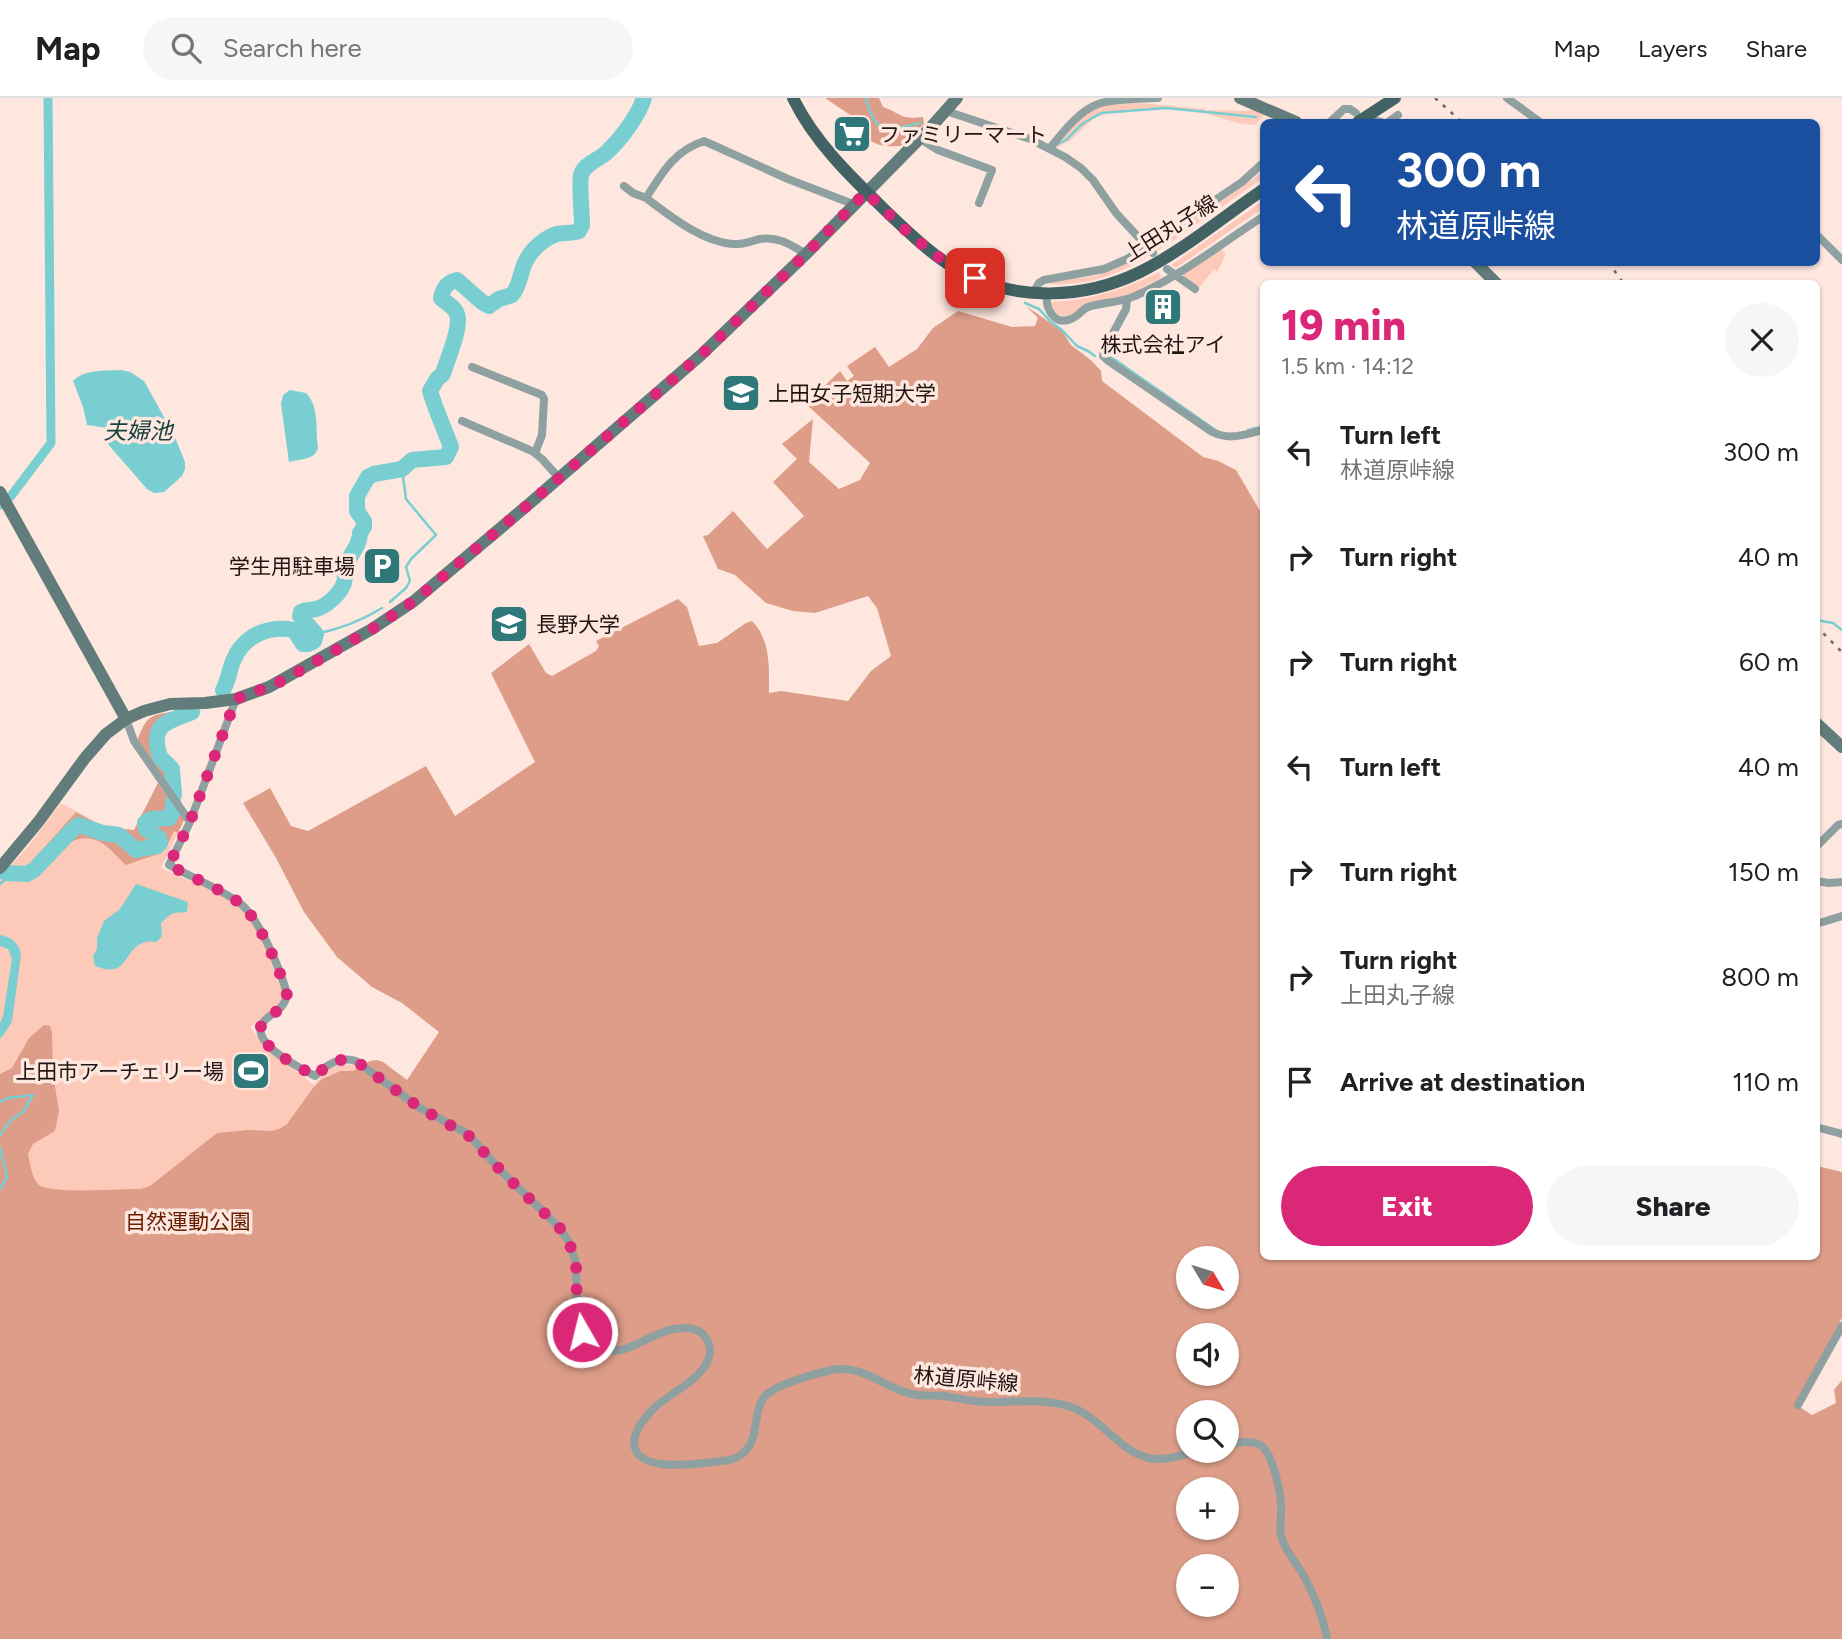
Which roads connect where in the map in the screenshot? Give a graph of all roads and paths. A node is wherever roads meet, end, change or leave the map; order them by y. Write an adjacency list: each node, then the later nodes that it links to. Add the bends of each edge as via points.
1 (793, 98): 18 (main road, 上田丸子線, via 820,141)
2 (957, 98): 7 (street)
3 (1158, 98): 15 (street, via 1095,105)
4 (1240, 98): 10 (street)
5 (1395, 98): 9 (main road)
6 (1507, 98): 13 (street)
7 (946, 111): 14 (street); 15 (street)
8 (1398, 115): 12 (street)
9 (1357, 118): 11 (street, via 1344,109)
10 (1288, 119)
11 (1333, 119)
12 (1392, 119)
13 (1536, 119)
14 (919, 138): 18 (street); 21 (street, via 992,170)
15 (1050, 148): 25 (street, via 1093,180)
16 (1260, 166): 25 (street)
17 (624, 186): 20 (street)
18 (866, 192): 22 (street); 32 (main road, 上田丸子線, via 952,267 985,282)
19 (1260, 192): 33 (main road, 上田丸子線, via 1130,277 1082,291)
20 (646, 198): 22 (street, via 670,162 704,141); 26 (street, via 711,238 736,244 771,238)
21 (979, 203)
22 (853, 204): 26 (street)
23 (1260, 218): 29 (street)
24 (1820, 238): 27 (street)
25 (1150, 249): 32 (street, via 1104,269 1044,280)
26 (806, 254): 39 (street, via 701,355)
27 (1842, 260)
28 (1479, 266): 30 (street)
29 (1171, 272): 31 (street); 34 (street)
30 (1493, 280)
31 (1195, 289)
32 (1033, 293): 33 (main road, 上田丸子線)
33 (1046, 294): 34 (street, via 1048,309 1062,321 1087,307)
34 (1127, 299): 37 (street, via 1104,350 1107,360 1222,437)
35 (472, 367): 38 (street, via 542,396 542,435)
36 (462, 421): 38 (street)
37 (1260, 430)
38 (535, 453): 39 (street)
39 (559, 478): 41 (street, via 395,615 284,680)
40 (0, 492): 42 (street)
41 (236, 699): 42 (street, via 170,704); 45 (street)
42 (126, 719): 45 (street, via 134,741); 48 (street, via 85,758)
43 (1820, 727): 44 (street)
44 (1842, 747)
45 (190, 822): 58 (street, 林道原峠線, via 169,865 233,899 248,912 269,947 287,995 286,1003 261,1026 262,1038 283,1059 316,1076 338,1060 356,1061 420,1108 468,1135 547,1213 569,1242 576,1263 582,1332 603,1352 678,1328 704,1335 710,1356 705,1366 652,1409 638,1429 635,1447 644,1459 677,1465 739,1457 748,1448 766,1395 787,1383 835,1369 861,1371 899,1391 919,1395 1070,1406 1088,1414 1143,1457)
46 (1842, 824): 47 (street)
47 (1820, 843)
48 (0, 868)
49 (1820, 882): 50 (street)
50 (1842, 882)
51 (1842, 916): 52 (street)
52 (1820, 923)
53 (1820, 1129): 54 (street)
54 (1842, 1134)
55 (1842, 1326): 56 (street)
56 (1798, 1405)
57 (1239, 1444): 59 (street, via 1263,1447 1269,1458 1281,1504 1281,1535 1305,1578)
58 (1176, 1456)
59 (1327, 1639)

